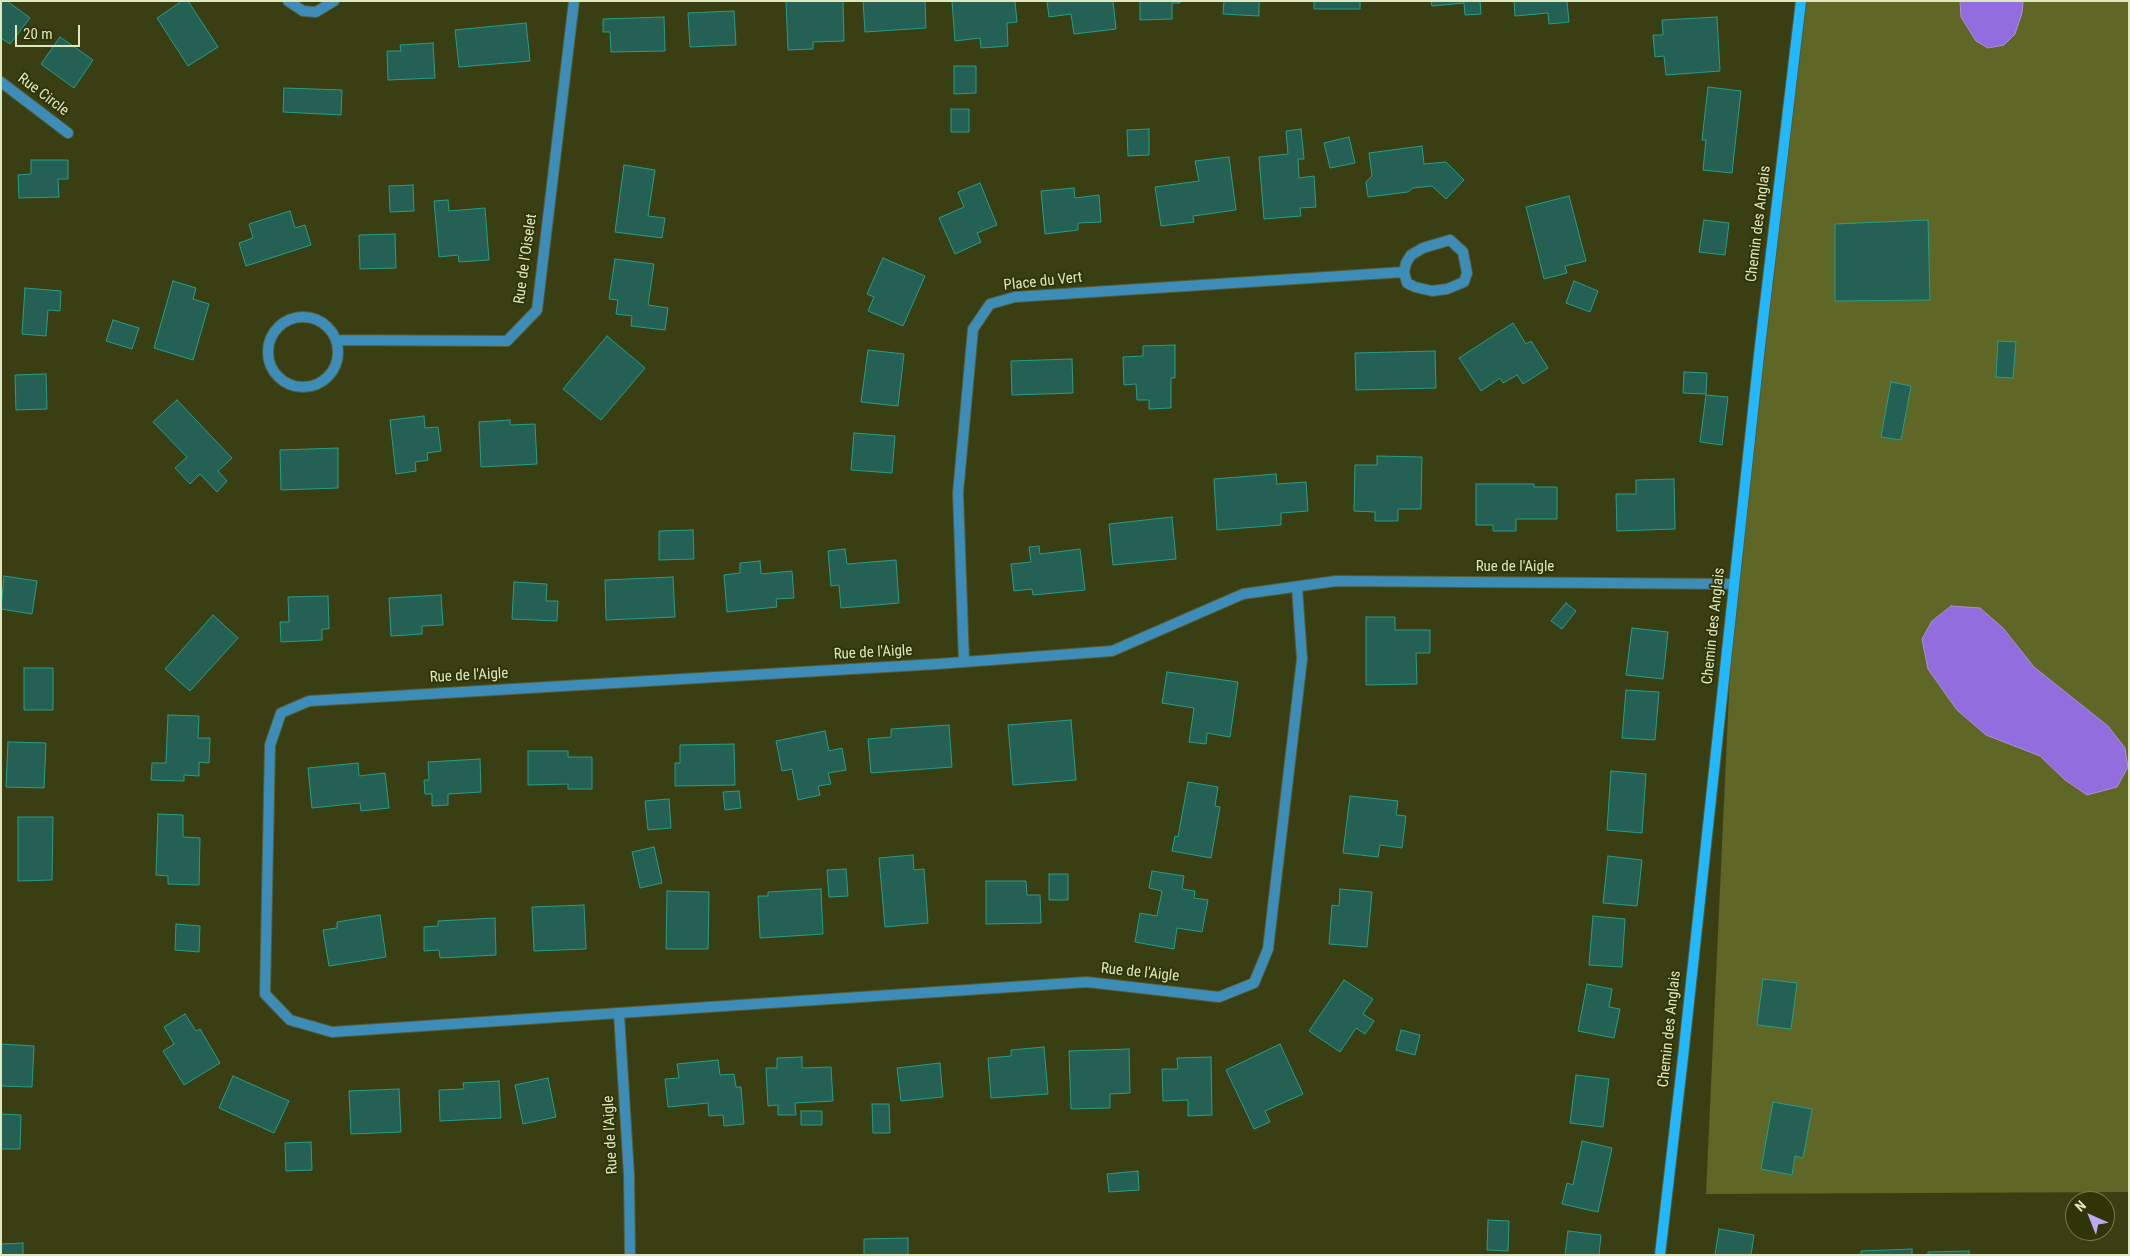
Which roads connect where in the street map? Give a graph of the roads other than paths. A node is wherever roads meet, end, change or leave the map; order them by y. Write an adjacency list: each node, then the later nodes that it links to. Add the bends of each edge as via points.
1 (288, 1): 2 (street, via 303,11 316,12)
2 (334, 1)
3 (574, 1): 8 (street, Rue de l'Oiselet, via 537,310 507,341)
4 (1801, 1): 9 (street, Chemin des Anglais)
5 (1, 82): 6 (street, Rue Circle)
6 (68, 132)
7 (1404, 272): 7 (street, via 1407,283 1432,290 1464,282 1467,273 1463,252 1450,240 1423,248 1411,256); 11 (street, Place du Vert, via 1015,297 990,304 973,329 958,493)
8 (336, 340): 8 (street, via 321,322 310,317 287,320 271,337 267,348 268,360 280,379 290,385 313,385 331,372 338,351)
9 (1734, 584): 10 (street, Rue de l'Aigle, via 1336,580); 14 (street, Chemin des Anglais)
10 (1297, 587): 11 (street, Rue de l'Aigle, via 1243,594 1112,651); 12 (street, Rue de l'Aigle, via 1302,659 1268,949 1254,983 1219,997 1087,982)
11 (964, 662): 12 (street, Rue de l'Aigle, via 309,701 281,713 270,745 265,994 290,1020 332,1032)
12 (619, 1014): 13 (street, Rue de l'Aigle, via 629,1176)
13 (630, 1255)
14 (1660, 1255)

